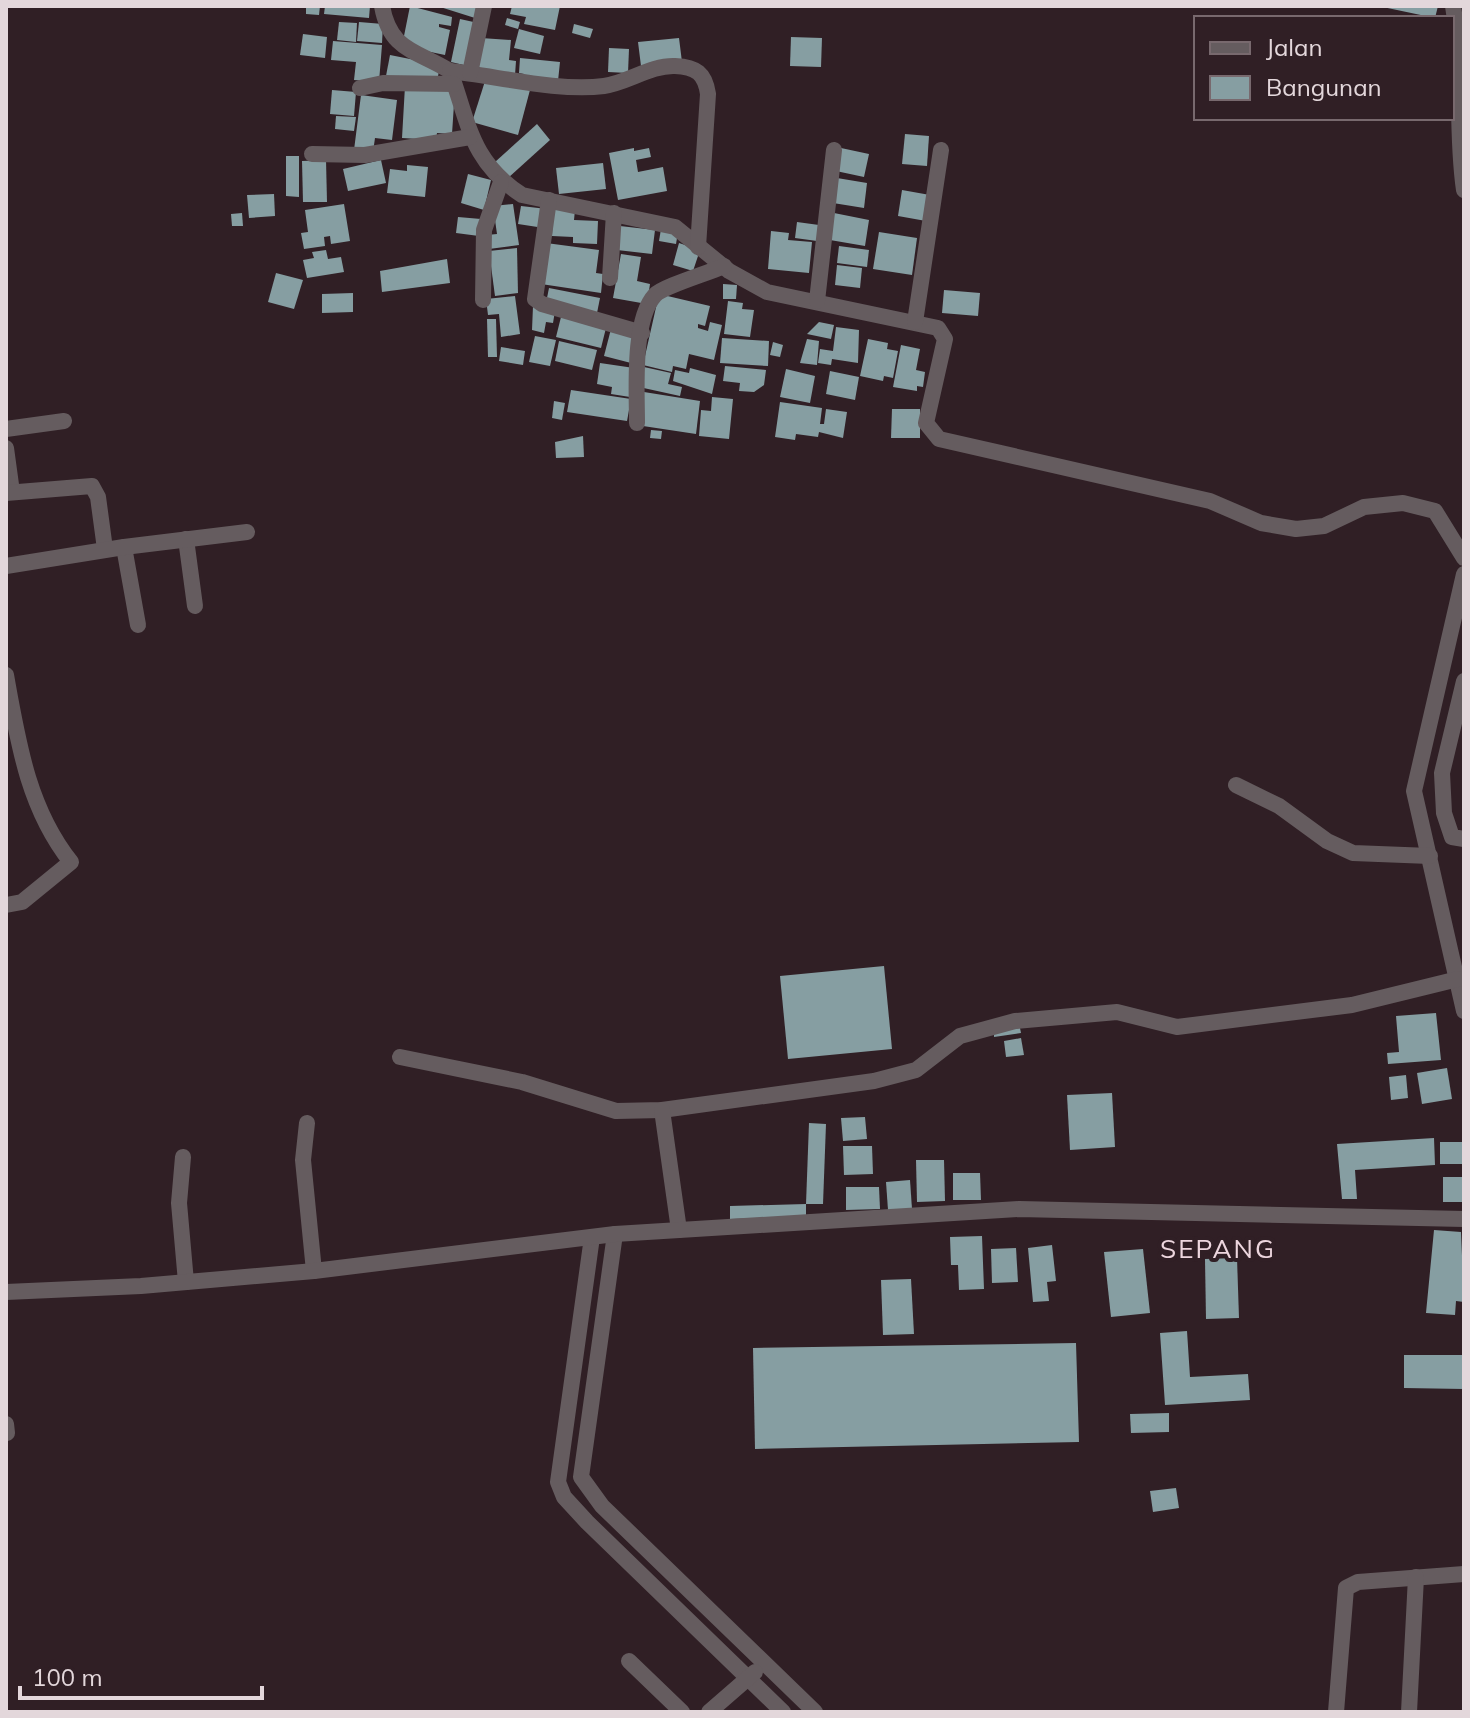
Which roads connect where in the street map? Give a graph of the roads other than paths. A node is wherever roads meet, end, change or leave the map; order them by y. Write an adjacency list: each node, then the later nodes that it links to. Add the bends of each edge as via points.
1 (382, 6): 5 (street, via 400,45)
2 (484, 6): 4 (street)
3 (1453, 6): 12 (street)
4 (470, 73): 5 (street); 15 (street, via 604,86 662,67 698,71 708,94)
5 (452, 77): 6 (street); 7 (street)
6 (360, 88)
7 (470, 137): 10 (street, via 365,155); 11 (street)
8 (834, 150): 19 (street)
9 (941, 150): 20 (street)
10 (312, 154)
11 (501, 182): 13 (street, via 522,195); 18 (street, via 484,230)
12 (1464, 190)
13 (549, 200): 14 (street); 21 (street, via 535,299)
14 (614, 213): 15 (street, via 675,227); 17 (street)
15 (698, 247): 16 (street)
16 (724, 266): 19 (street, via 767,292); 21 (street, via 656,293)
17 (610, 278)
18 (483, 300)
19 (817, 301): 20 (street)
20 (915, 322): 31 (street, via 938,328 945,339 926,423 939,439 1210,501 1261,523 1296,529 1324,526 1364,507 1403,503 1435,511)
21 (642, 333): 23 (street)
22 (64, 421): 24 (street)
23 (637, 423)
24 (6, 429)
25 (6, 448): 26 (street)
26 (9, 493): 30 (street, via 92,486)
27 (247, 532): 28 (street)
28 (186, 539): 29 (street); 34 (street)
29 (124, 547): 30 (street); 35 (street)
30 (105, 549): 32 (street)
31 (1464, 558)
32 (6, 566)
33 (1464, 574): 40 (street, via 1414,778)
34 (195, 606)
35 (138, 625)
36 (6, 675): 41 (street, via 32,796 71,862 22,902)
37 (1464, 681): 39 (street, via 1441,790 1452,837)
38 (1236, 785): 40 (street, via 1353,853)
39 (1464, 839)
40 (1430, 856): 42 (street)
41 (6, 905)
42 (1458, 979): 43 (street); 45 (street, via 1352,1005 1177,1027 1117,1012 1015,1021 960,1036 916,1070 874,1081)
43 (1464, 1011)
44 (400, 1057): 45 (street, via 522,1082 616,1111)
45 (662, 1110): 49 (street)
46 (307, 1123): 52 (street, via 303,1160)
47 (183, 1157): 53 (street, via 179,1203)
48 (1464, 1219): 49 (street, via 1019,1209)
49 (679, 1230): 50 (street)
50 (615, 1234): 51 (street); 56 (street)
51 (592, 1237): 52 (street); 55 (street)
52 (314, 1271): 53 (street)
53 (186, 1282): 54 (street)
54 (6, 1292)
55 (583, 1307): 56 (street); 57 (street)
56 (605, 1308): 58 (street)
57 (564, 1441): 58 (street); 63 (street, via 558,1482 564,1497)
58 (586, 1443): 62 (street, via 581,1477 590,1493)
59 (1464, 1574): 60 (street)
60 (1416, 1577): 68 (street, via 1358,1582 1346,1588); 69 (street)
61 (629, 1661): 64 (street)
62 (764, 1663): 63 (street); 67 (street)
63 (749, 1678): 65 (street); 66 (street)
64 (682, 1712)
65 (709, 1712)
66 (783, 1712)
67 (815, 1712)
68 (1336, 1712)
69 (1409, 1712)

